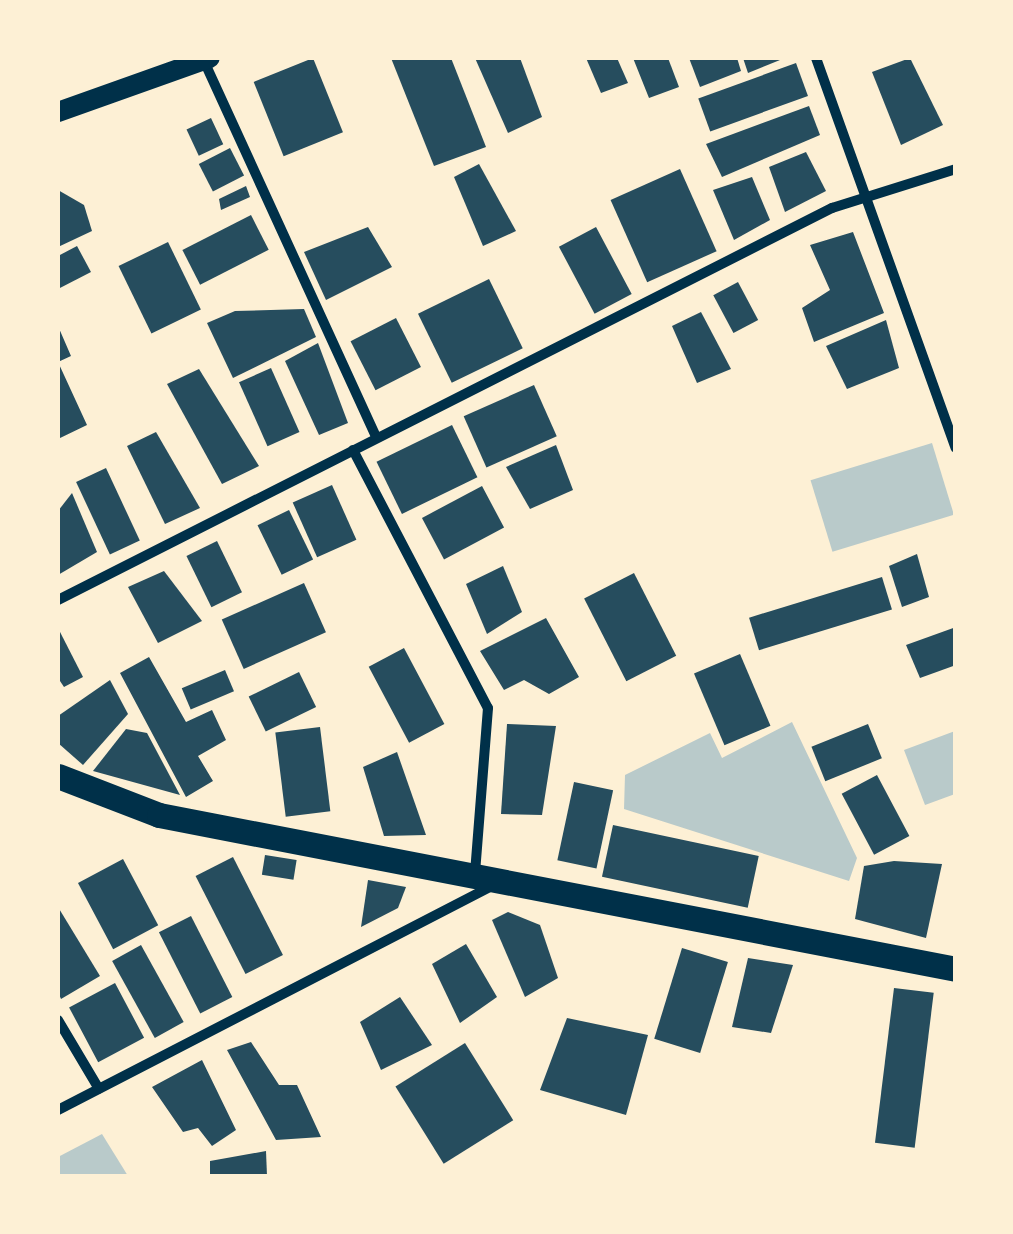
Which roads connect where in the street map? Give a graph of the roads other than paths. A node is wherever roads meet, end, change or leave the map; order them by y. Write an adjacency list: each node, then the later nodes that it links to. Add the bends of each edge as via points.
1 (816, 58): 5 (street)
2 (207, 59): 3 (main road); 6 (street)
3 (58, 112)
4 (956, 169): 5 (street)
5 (865, 196): 6 (street); 7 (street)
6 (376, 438): 8 (street)
7 (956, 448)
8 (353, 450): 9 (street); 11 (street, via 488,708)
9 (58, 600)
10 (58, 776): 11 (main road, via 159,816)
11 (475, 876): 12 (main road)
12 (502, 881): 13 (main road); 15 (street)
13 (956, 969)
14 (58, 1020): 15 (street)
15 (99, 1088): 16 (street)
16 (58, 1110)

